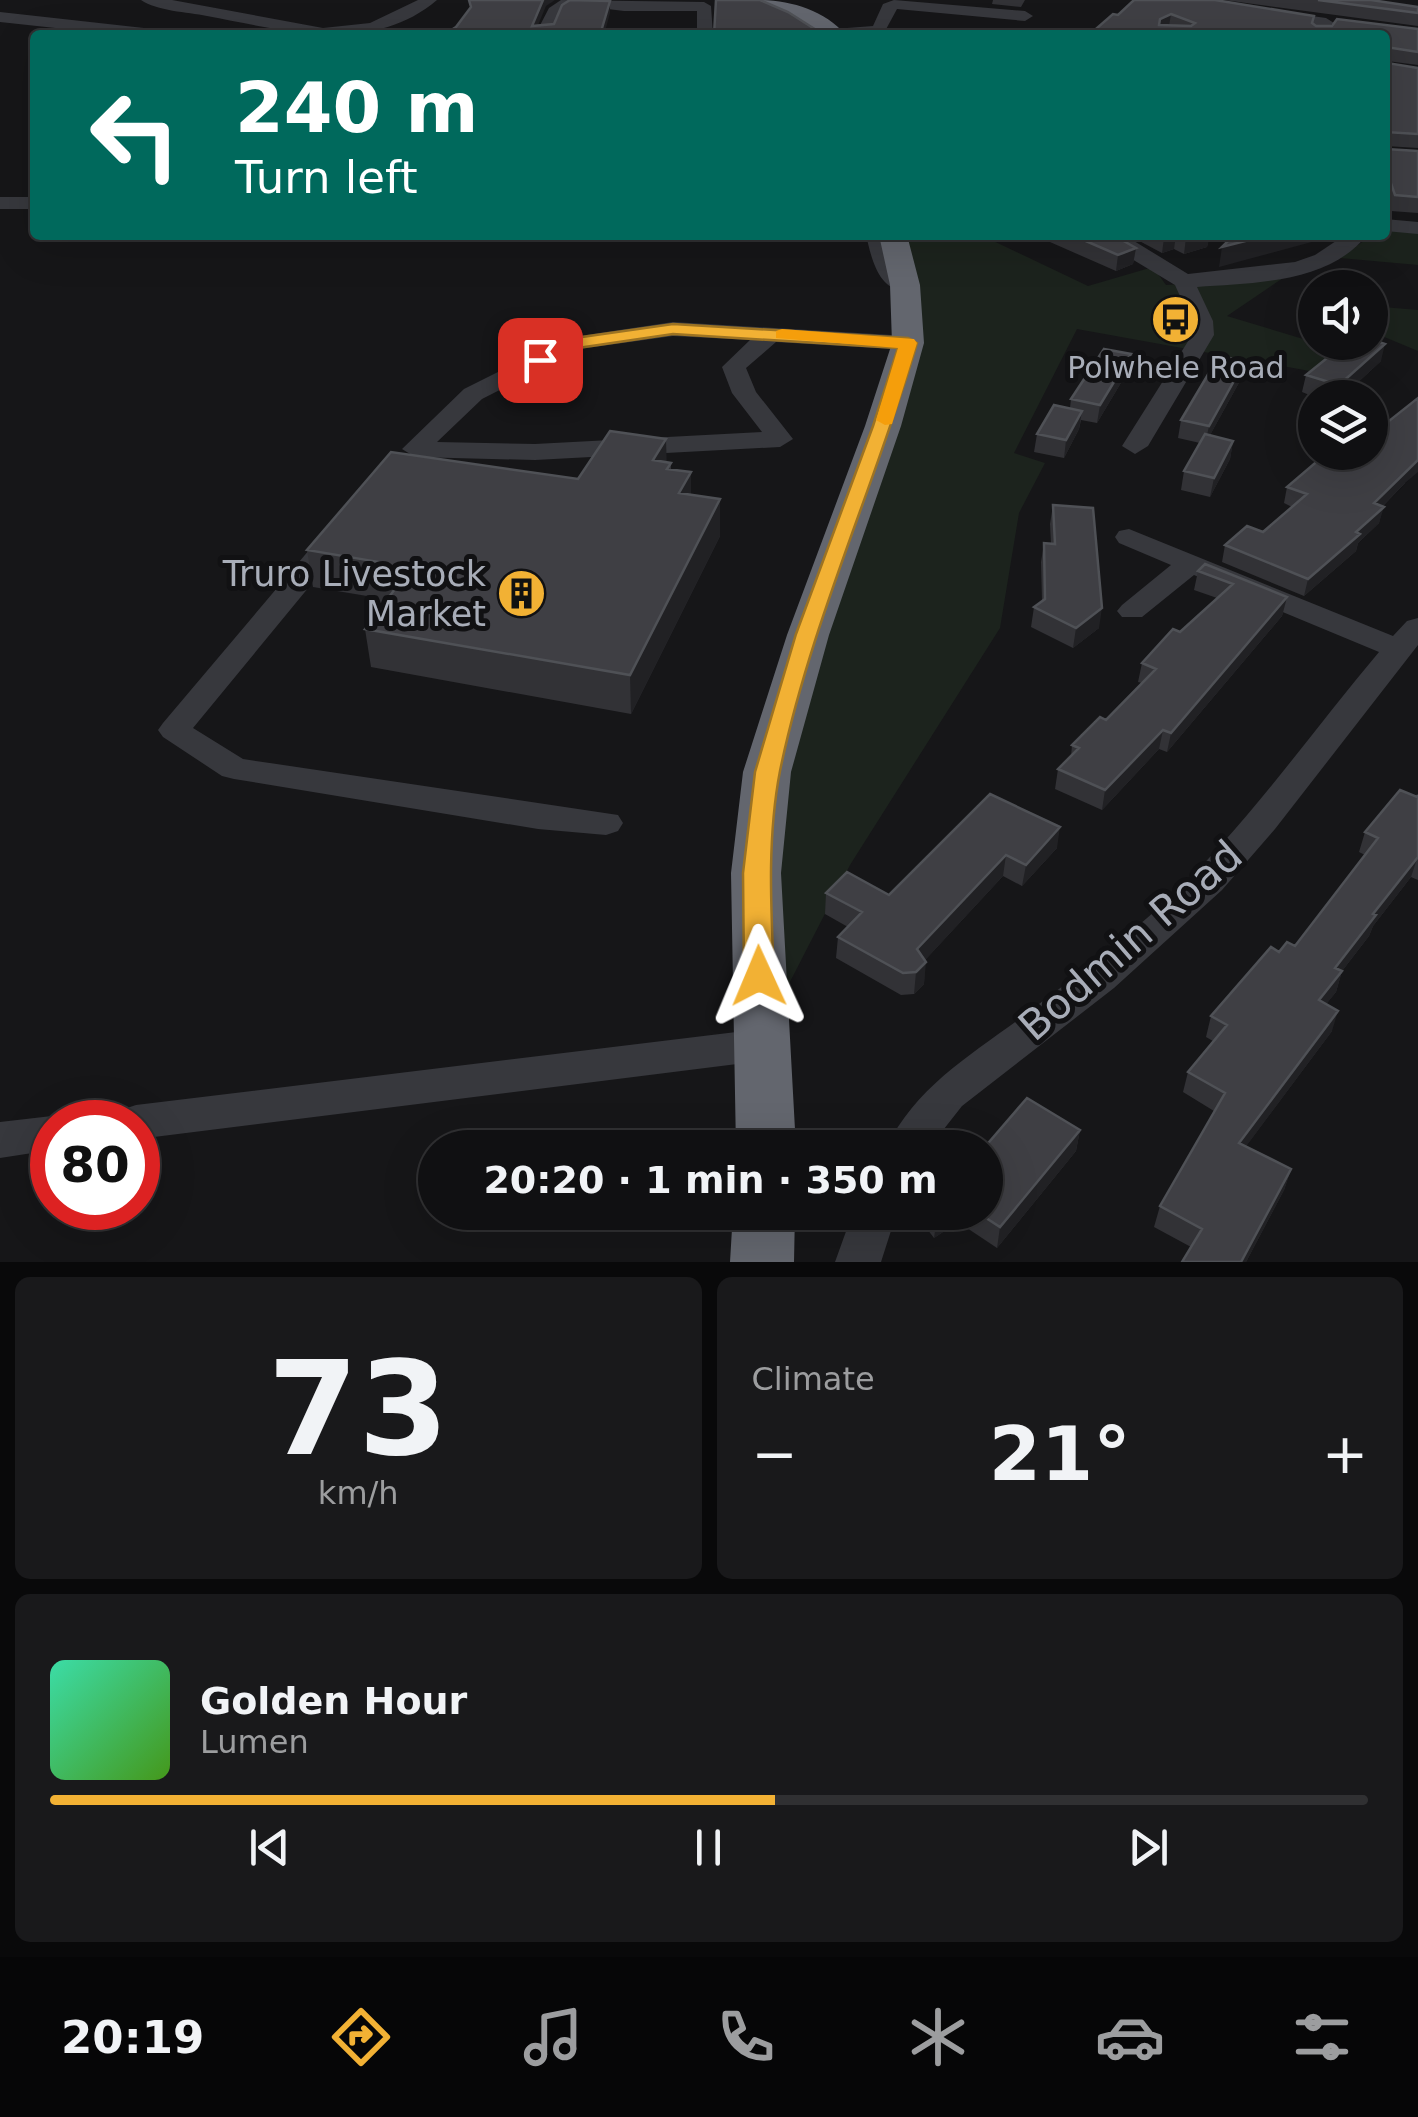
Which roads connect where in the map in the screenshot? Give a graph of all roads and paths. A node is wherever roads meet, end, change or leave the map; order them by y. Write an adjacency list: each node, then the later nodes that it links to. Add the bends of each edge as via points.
1 (148, 0): 11 (street)
2 (430, 0): 12 (street)
3 (570, 0): 13 (street, via 554,11); 14 (street, via 624,14 704,6)
4 (766, 0): 15 (highway)
5 (1203, 0): 9 (street)
6 (1026, 16): 16 (street, via 896,4 888,7)
7 (0, 17): 10 (street)
8 (1344, 26): 9 (street)
9 (1323, 29)
10 (117, 30)
11 (292, 30)
12 (352, 30)
13 (545, 30)
14 (705, 30)
15 (828, 30)
16 (879, 30)
17 (0, 203): 18 (street)
18 (30, 203)
19 (1390, 226): 20 (street)
20 (1418, 228)
21 (877, 240): 26 (street, via 886,272)
22 (895, 240): 26 (highway)
23 (1115, 240): 25 (street)
24 (1350, 240): 25 (street, via 1327,257 1280,272)
25 (1184, 281): 29 (street, via 1202,336)
26 (905, 285): 28 (highway)
27 (771, 334): 28 (street); 30 (street, via 673,329 574,343 474,394); 30 (street, via 734,368 780,438 535,452)
28 (908, 343): 38 (highway, via 767,772 756,873)
29 (1135, 446)
30 (415, 449): 31 (street)
31 (387, 475)
32 (350, 519): 37 (street, via 174,730 234,768)
33 (1130, 538): 34 (street)
34 (1191, 563): 35 (street); 36 (street)
35 (1132, 611)
36 (1408, 638): 41 (street, Bodmin Road, via 1240,848 1131,950 947,1094)
37 (606, 824)
38 (761, 1045): 39 (street); 40 (highway)
39 (160, 1119)
40 (765, 1130)
41 (918, 1130)
42 (30, 1136): 43 (street)
43 (0, 1140)
44 (763, 1230): 46 (highway)
45 (869, 1230): 47 (street)
46 (762, 1262)
47 (858, 1262)

